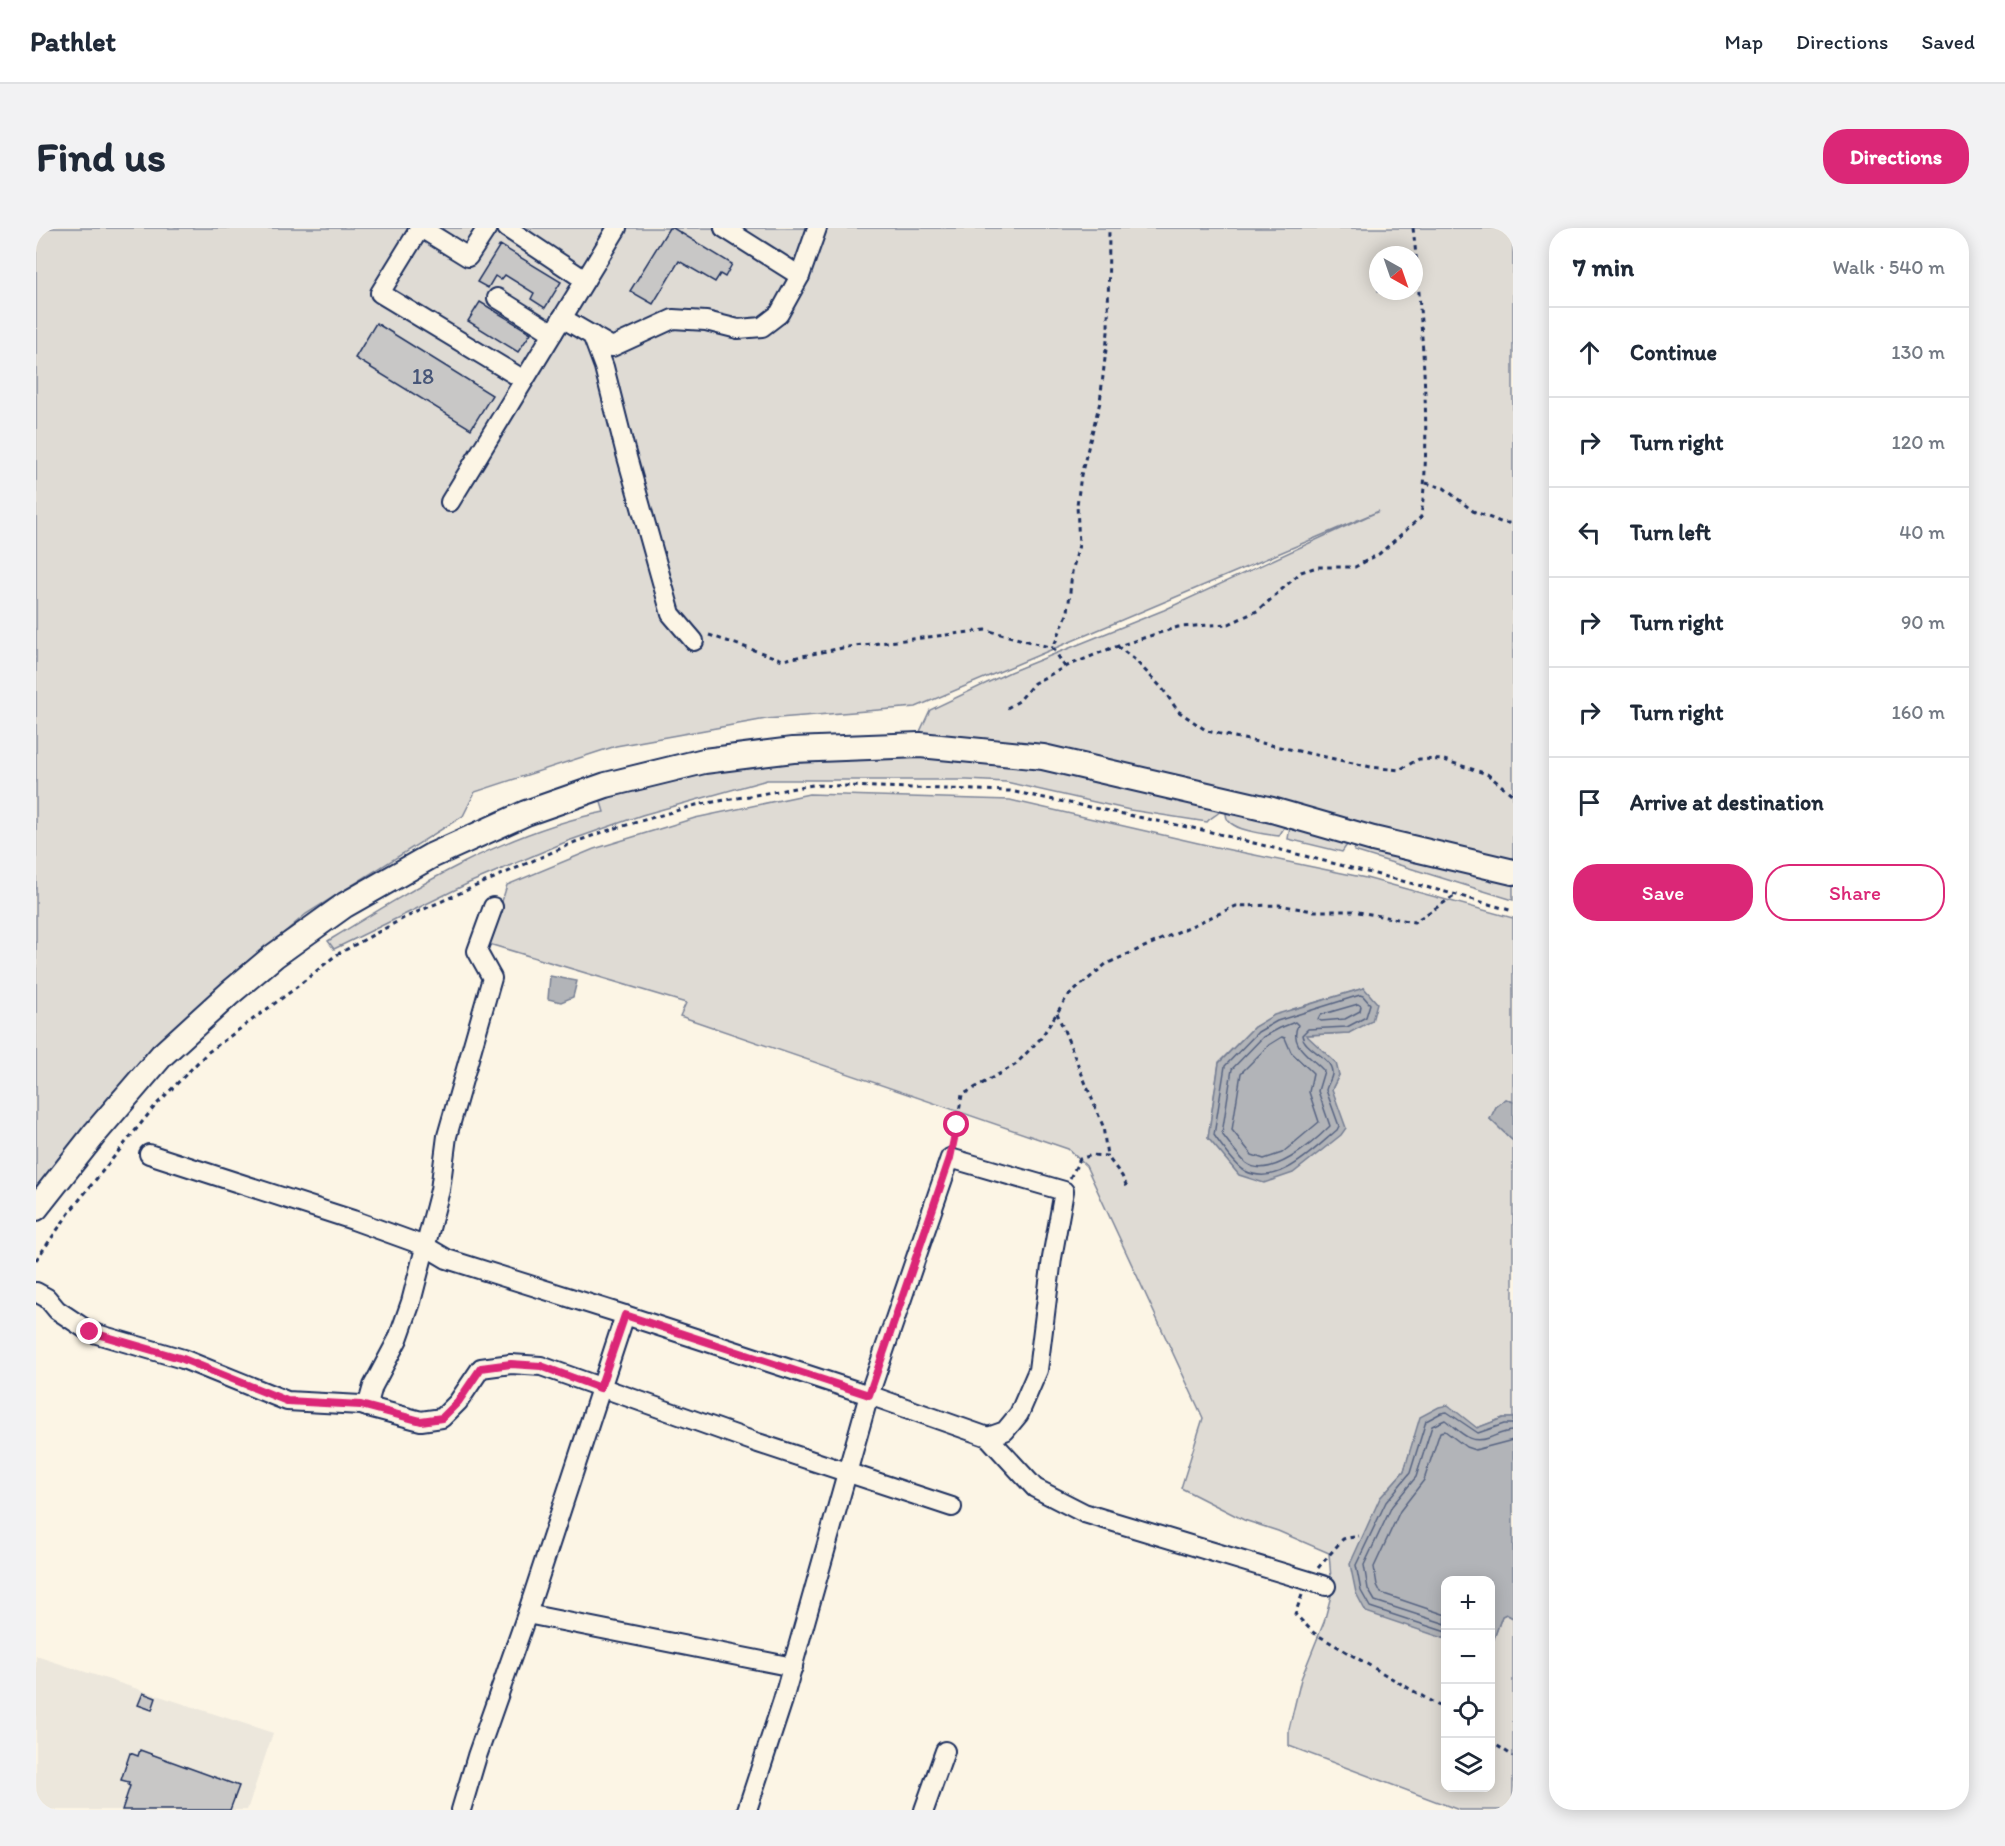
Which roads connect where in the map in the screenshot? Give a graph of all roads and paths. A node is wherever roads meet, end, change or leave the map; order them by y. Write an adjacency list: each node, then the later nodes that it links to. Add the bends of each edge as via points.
1 (420, 228): 2 (lane, via 468,257); 14 (lane, via 380,293)
2 (487, 228)
3 (507, 228): 10 (lane)
4 (617, 228): 10 (lane)
5 (724, 228): 9 (lane)
6 (817, 228): 9 (lane)
7 (1109, 228): 20 (path, via 1108,332 1100,402 1081,475 1077,505 1079,545 1068,612)
8 (1413, 228): 15 (path, via 1425,392)
9 (800, 276): 13 (lane, via 779,314 762,327 738,329 706,321 673,319 612,347)
10 (585, 280): 12 (lane)
11 (497, 298): 12 (lane)
12 (557, 325): 13 (lane); 14 (lane)
13 (592, 335): 18 (lane, via 671,614)
14 (524, 380): 16 (lane)
15 (1426, 483): 17 (path, via 1444,488 1473,511); 19 (path, via 1421,517 1378,554 1355,567 1317,567 1301,572 1259,610 1229,624 1178,627)
16 (450, 502)
17 (1513, 523)
18 (692, 639): 20 (path, via 709,635 783,660 847,647 986,630)
19 (1117, 646): 21 (path); 23 (path, via 1162,688 1178,711 1208,731 1371,767 1399,770 1419,759 1444,760 1487,774)
20 (1053, 648): 21 (path)
21 (1065, 667): 22 (path, via 1034,683 1019,701)
22 (1007, 708)
23 (1513, 795)
24 (1513, 872): 34 (main road, via 1043,757 920,745 793,750 704,761 606,785 526,813 431,856 345,905 274,956 162,1055)
25 (1457, 895): 27 (path); 28 (path, via 1414,921 1353,911 1236,906 1106,964 1067,997); 36 (path, via 1207,831 1010,791 813,785 696,805 575,842 404,918 336,955 207,1053 129,1137)
26 (493, 907): 35 (lane, via 477,951 492,978 447,1136 440,1190)
27 (1513, 911)
28 (1056, 1013): 30 (path, via 1103,1126); 31 (path, via 1041,1038 1015,1065 962,1095)
29 (149, 1154): 35 (lane)
30 (1107, 1156): 32 (path); 33 (path, via 1080,1159)
31 (950, 1158): 33 (lane); 40 (lane)
32 (1128, 1189)
33 (1064, 1191): 42 (lane, via 1038,1370 1019,1414 1005,1431)
34 (36, 1208)
35 (425, 1246): 38 (lane, via 447,1259); 41 (lane, via 398,1340 373,1386)
36 (36, 1260)
37 (36, 1292): 41 (lane, via 90,1332 183,1359 287,1401)
38 (625, 1315): 39 (lane); 40 (lane)
39 (600, 1388): 41 (lane, via 541,1366 511,1364 481,1368 442,1418 421,1421); 43 (lane); 47 (lane)
40 (869, 1395): 42 (lane); 43 (lane)
41 (367, 1407)
42 (988, 1437): 46 (lane, via 1035,1488 1084,1514)
43 (848, 1471): 44 (lane); 48 (lane)
44 (952, 1507)
45 (1359, 1536): 46 (path, via 1343,1539 1317,1569)
46 (1318, 1583): 49 (path, via 1301,1597 1295,1614 1314,1633)
47 (527, 1614): 48 (lane); 53 (lane)
48 (793, 1667): 54 (lane)
49 (1441, 1707)
50 (1495, 1744): 52 (path)
51 (945, 1751): 55 (lane)
52 (1513, 1756)
53 (461, 1810)
54 (747, 1810)
55 (924, 1810)

